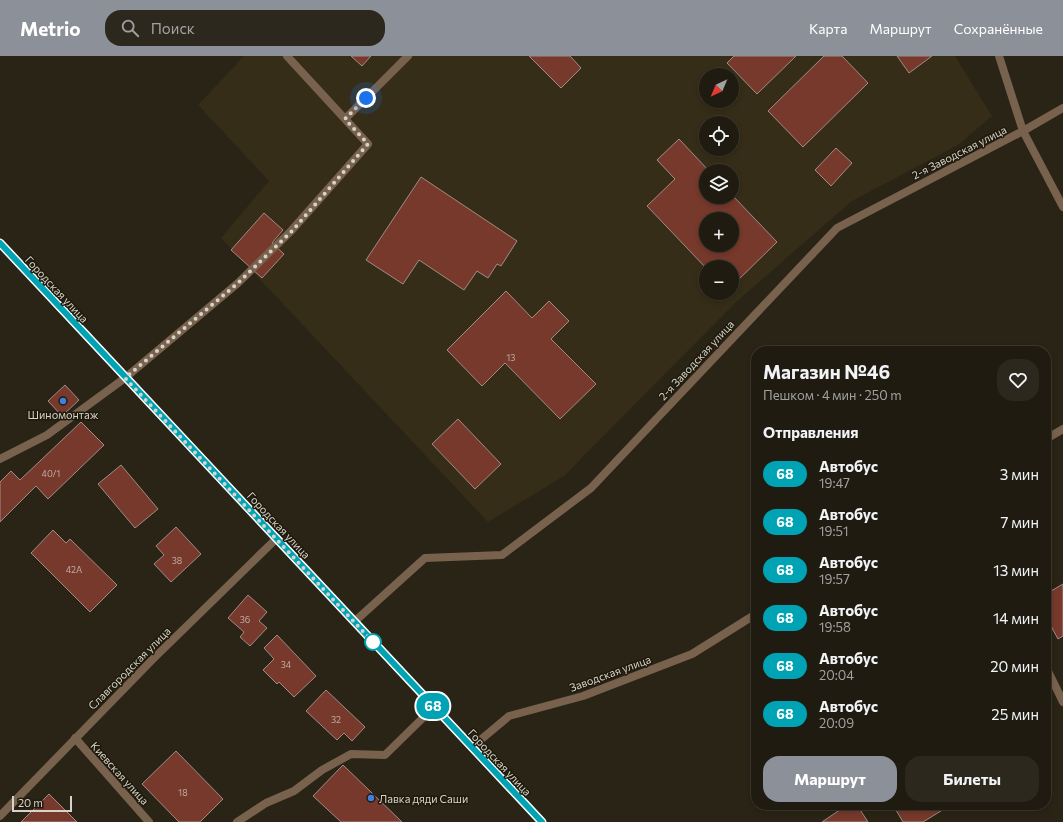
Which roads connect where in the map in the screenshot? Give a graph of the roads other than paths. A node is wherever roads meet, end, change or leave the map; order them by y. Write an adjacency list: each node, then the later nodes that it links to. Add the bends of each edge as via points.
1 (287, 56): 5 (street)
2 (408, 56): 5 (street)
3 (1000, 56): 6 (street)
4 (1063, 108): 6 (street, 2-я Заводская улица)
5 (345, 119): 9 (street, via 368,144 292,231 238,283)
6 (1023, 131): 7 (street); 15 (street, 2-я Заводская улица, via 837,228 591,488 502,555 425,558)
7 (1063, 207)
8 (0, 243): 9 (street, Городская улица)
9 (125, 378): 12 (street, via 47,435); 13 (street, Городская улица)
10 (1063, 429): 11 (street)
11 (1051, 436)
12 (0, 459)
13 (277, 538): 15 (street, Городская улица); 19 (street, Славгородская улица)
14 (751, 617): 20 (street, Заводская улица, via 692,654 583,696 509,716)
15 (354, 622): 18 (street, Городская улица)
16 (1051, 677): 17 (street)
17 (1063, 702)
18 (434, 707): 20 (street, Городская улица); 23 (street, via 385,755 351,754 322,770 294,791 266,803)
19 (75, 738): 21 (street, Славгородская улица); 22 (street, Киевская улица)
20 (472, 747): 24 (street, Городская улица)
21 (0, 816)
22 (149, 822)
23 (237, 822)
24 (542, 822)

